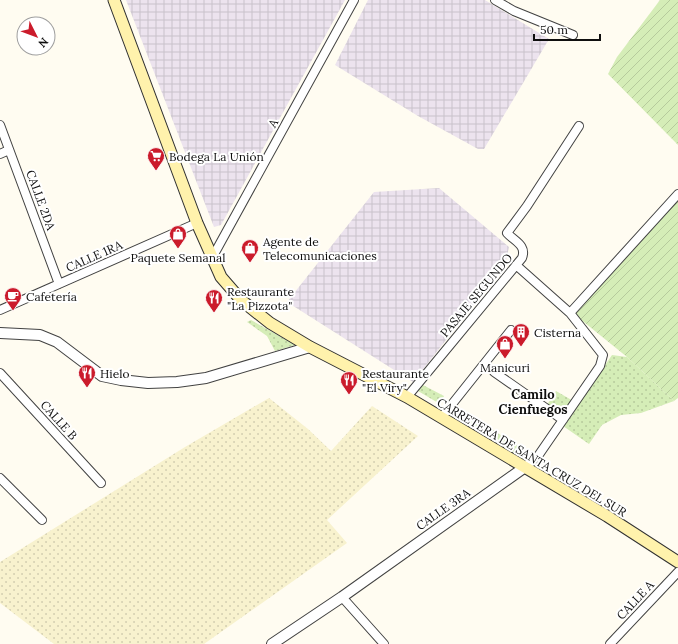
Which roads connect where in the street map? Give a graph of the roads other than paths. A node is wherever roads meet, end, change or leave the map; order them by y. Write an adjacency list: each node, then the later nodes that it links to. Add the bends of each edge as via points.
1 (114, 0): 10 (main road, CARRETERA DE SANTA CRUZ DEL SUR)
2 (354, 0): 11 (street, A)
3 (495, 0): 4 (street, via 514,11)
4 (573, 35)
5 (0, 125): 7 (street, CALLE 2DA)
6 (578, 126): 12 (street, PASAJE SEGUNDO, via 507,233 523,248 522,258)
7 (9, 150): 8 (street); 13 (street, CALLE 2DA)
8 (0, 154)
9 (678, 194): 15 (street)
10 (197, 223): 11 (main road, CARRETERA DE SANTA CRUZ DEL SUR); 13 (street, CALLE 1RA)
11 (212, 258): 18 (main road, CARRETERA DE SANTA CRUZ DEL SUR, via 221,277 241,300 270,323)
12 (516, 265): 15 (street); 21 (street, PASAJE SEGUNDO)
13 (59, 284): 14 (street, CALLE 1RA)
14 (0, 310)
15 (570, 313): 23 (street, CALLE 3RA, via 603,355 600,366)
16 (511, 330): 22 (street)
17 (0, 333): 18 (street, via 40,335 57,342 102,376 148,383 206,378)
18 (310, 348): 21 (main road, CARRETERA DE SANTA CRUZ DEL SUR)
19 (494, 372): 23 (street)
20 (0, 373): 26 (street, CALLE B)
21 (407, 397): 22 (main road, CARRETERA DE SANTA CRUZ DEL SUR)
22 (441, 418): 24 (main road, CARRETERA DE SANTA CRUZ DEL SUR)
23 (563, 420): 24 (street, CALLE 3RA, via 538,456)
24 (525, 467): 28 (main road, CARRETERA DE SANTA CRUZ DEL SUR); 30 (street, CALLE 3RA)
25 (0, 478): 27 (street)
26 (101, 483)
27 (42, 520)
28 (678, 562)
29 (678, 572): 33 (street, CALLE A)
30 (342, 597): 31 (street, CALLE 3RA); 32 (street)
31 (272, 644)
32 (384, 644)
33 (610, 644)

